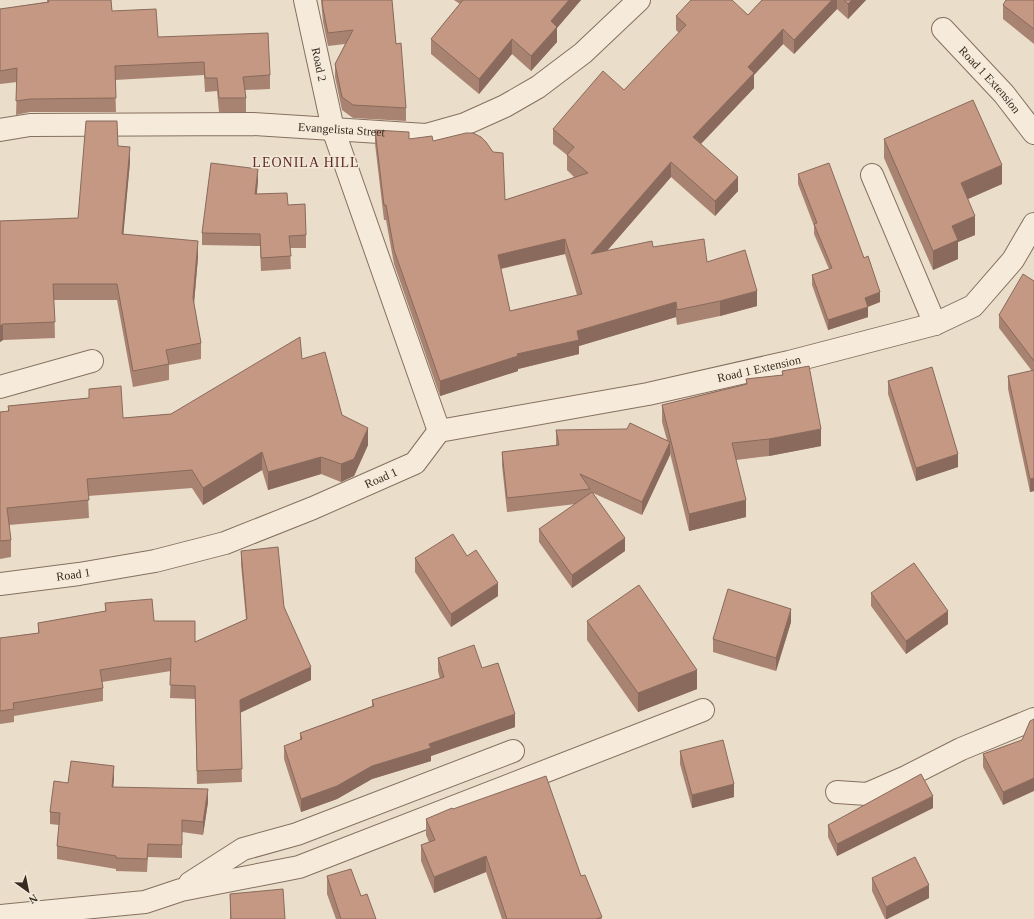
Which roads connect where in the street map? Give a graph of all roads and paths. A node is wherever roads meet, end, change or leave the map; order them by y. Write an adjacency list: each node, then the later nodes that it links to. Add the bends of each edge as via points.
1 (305, 0): 4 (street, Road 2)
2 (639, 0): 4 (street, Evangelista Street, via 583,53 538,87 505,106 465,124 426,135)
3 (943, 29): 6 (street, Road 1 Extension, via 1004,94)
4 (333, 129): 5 (street, Evangelista Street, via 245,124 30,125); 12 (street)
5 (0, 130)
6 (1034, 133)
7 (872, 175): 9 (street)
8 (1034, 224): 9 (street, Road 1 Extension, via 1013,260 973,306)
9 (935, 324): 12 (street, Road 1 Extension, via 789,362 648,394)
10 (92, 361): 11 (street)
11 (0, 387)
12 (439, 431): 13 (street, Road 1, via 415,463 225,543 155,561)
13 (0, 584)
14 (703, 710): 18 (street, via 299,867)
15 (1034, 719): 17 (street, via 961,749 867,794)
16 (512, 751): 18 (street, via 297,834 243,849)
17 (837, 792)
18 (180, 890): 19 (street)
19 (147, 910): 20 (street)
20 (0, 916)

